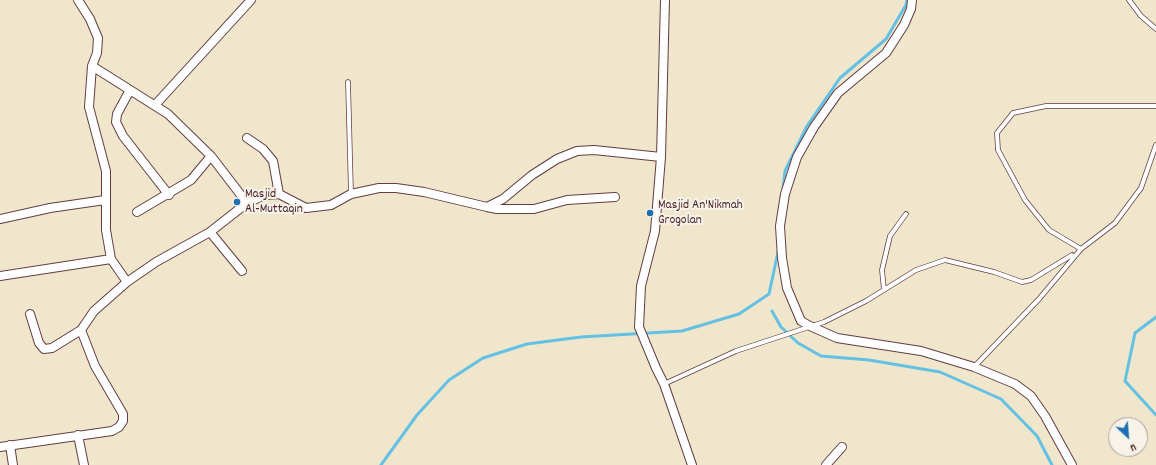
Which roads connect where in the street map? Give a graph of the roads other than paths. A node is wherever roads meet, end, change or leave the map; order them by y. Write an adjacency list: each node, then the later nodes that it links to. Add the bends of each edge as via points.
1 (78, 0): 7 (street, via 98,38 97,53)
2 (251, 0): 10 (street)
3 (665, 0): 15 (street)
4 (912, 0): 35 (street, via 904,25 886,53 838,93 814,127 797,157 785,194 780,226 782,258 788,288 802,321)
5 (1129, 0): 6 (lane, via 1141,16)
6 (1156, 29)
7 (92, 66): 9 (street); 20 (street, via 88,107 106,171)
8 (348, 82): 18 (lane)
9 (130, 90): 10 (street); 16 (street, via 117,114 116,122 122,136)
10 (155, 105): 14 (street, via 168,114)
11 (1156, 106): 27 (lane, via 1046,106 1013,113 997,133 998,150 1025,200 1049,230)
12 (247, 138): 17 (street, via 263,149 273,162)
13 (1156, 145): 27 (lane, via 1141,188 1115,222)
14 (211, 156): 16 (street, via 191,180); 21 (street)
15 (661, 157): 22 (street, via 594,150 577,151 557,159 532,175 504,199); 38 (street, via 655,231 641,286 639,327)
16 (169, 194): 23 (street)
17 (279, 194): 18 (street, via 306,208 331,205); 21 (street, via 265,195)
18 (351, 194): 22 (street, via 379,188 396,188)
19 (615, 196): 22 (street, via 567,200 534,209)
20 (105, 200): 25 (street); 29 (street, via 106,230)
21 (247, 203): 26 (street)
22 (487, 207)
23 (137, 212)
24 (906, 214): 33 (lane, via 890,236 882,270)
25 (0, 219)
26 (210, 232): 30 (street); 32 (street, via 156,262)
27 (1081, 249): 28 (lane)
28 (1076, 253): 33 (lane, via 1031,280 1022,282 945,260 916,270); 37 (lane, via 1039,299)
29 (111, 259): 31 (street); 32 (street)
30 (242, 271)
31 (0, 276)
32 (127, 282): 36 (street, via 94,311)
33 (884, 290): 35 (lane, via 843,314)
34 (30, 314): 36 (street, via 39,343 44,349 52,348)
35 (810, 326): 37 (street, via 837,338 921,351); 38 (lane, via 736,351)
36 (81, 330): 39 (street, via 95,366 123,414 124,421 112,431)
37 (974, 367): 47 (street, via 1015,384 1031,396)
38 (664, 384): 45 (street)
39 (78, 435): 40 (street); 44 (street)
40 (10, 445): 41 (street); 43 (street)
41 (0, 446)
42 (842, 447): 46 (street)
43 (13, 465)
44 (84, 465)
45 (692, 465)
46 (826, 465)
47 (1072, 465)

